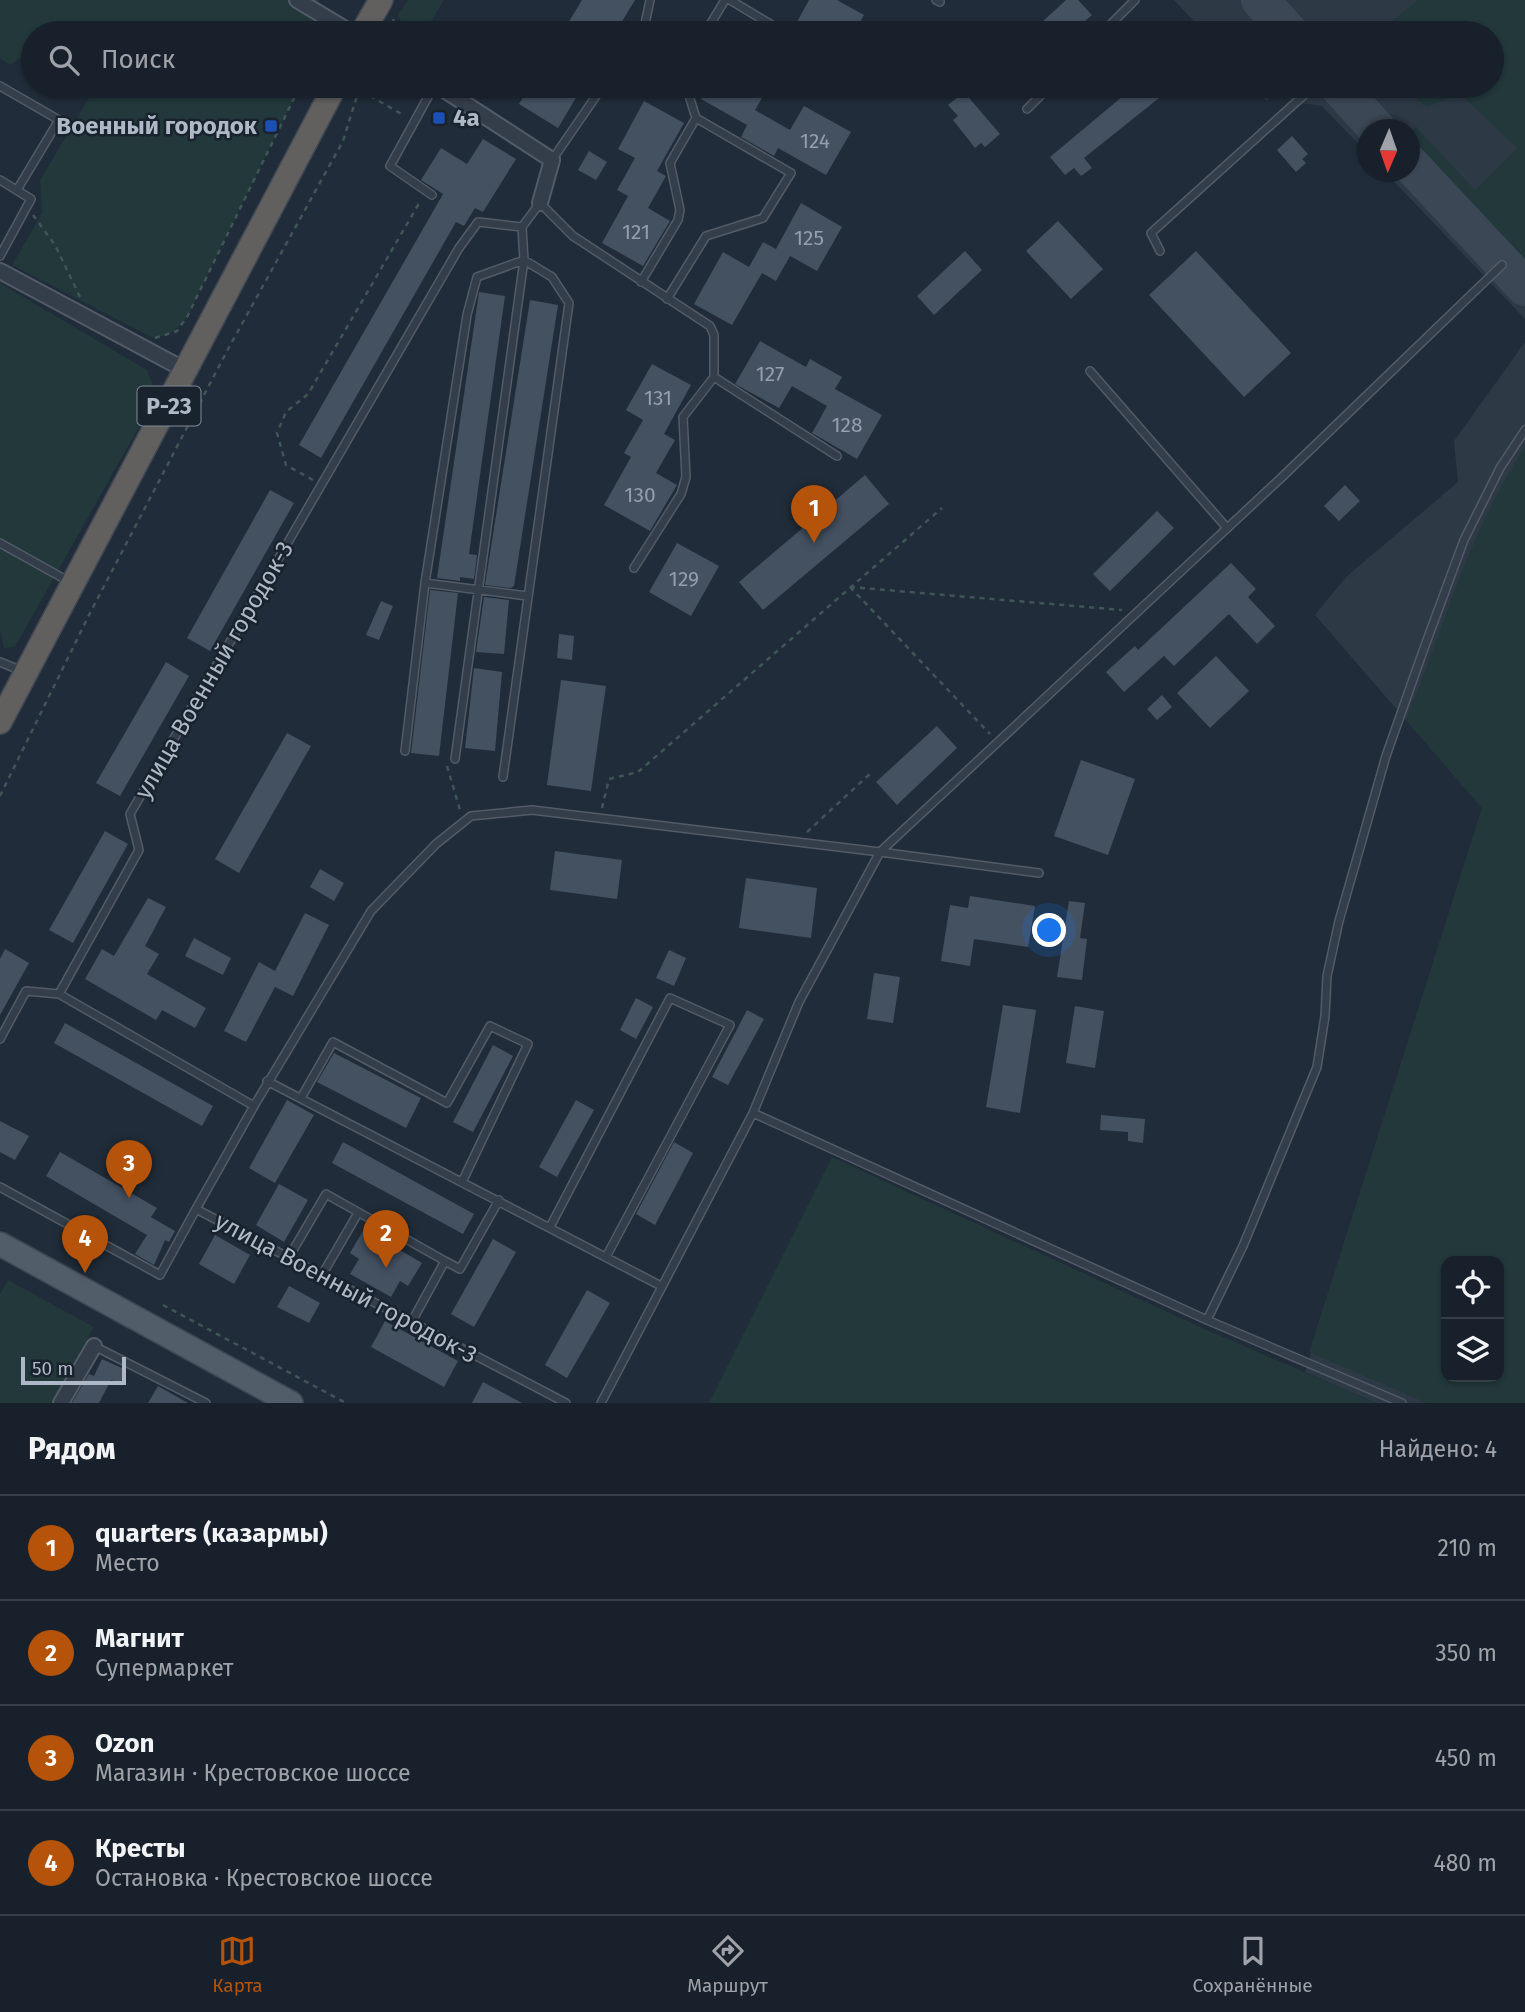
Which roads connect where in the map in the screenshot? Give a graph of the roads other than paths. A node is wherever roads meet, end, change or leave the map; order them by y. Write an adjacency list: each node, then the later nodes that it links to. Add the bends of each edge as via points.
1 (297, 0): 6 (street)
2 (381, 0): 7 (highway)
3 (650, 0): 8 (lane)
4 (728, 0): 9 (lane); 10 (lane)
5 (1135, 0): 11 (lane)
6 (332, 21)
7 (369, 21)
8 (646, 21)
9 (713, 21)
10 (764, 21)
11 (1114, 21)
12 (0, 86): 24 (lane, via 59,120)
13 (329, 98): 35 (highway, Р-23)
14 (428, 98): 25 (lane, via 390,166)
15 (455, 98): 22 (street)
16 (595, 98): 22 (lane)
17 (690, 98): 21 (lane)
18 (1037, 98): 20 (lane)
19 (1301, 98): 28 (lane, via 1151,233)
20 (1027, 108)
21 (696, 118): 33 (lane, via 670,163 678,220); 34 (lane, via 790,173 763,218 706,236)
22 (552, 160): 26 (street)
23 (0, 180): 24 (lane)
24 (17, 190): 29 (lane, via 32,199)
25 (429, 193)
26 (540, 202): 27 (lane); 33 (lane, via 573,236)
27 (523, 227): 30 (lane); 55 (lane, улица Военный городок-3, via 478,222 459,248 130,814 139,850)
28 (1160, 251)
29 (0, 256)
30 (524, 260): 43 (lane, via 477,277 467,314); 45 (lane); 46 (lane, via 552,277 569,303)
31 (1502, 265): 40 (lane)
32 (0, 271): 35 (street)
33 (641, 282): 34 (lane)
34 (667, 299): 37 (lane, via 710,326)
35 (187, 371): 44 (highway, Р-23)
36 (1090, 371): 40 (lane)
37 (714, 377): 39 (lane); 42 (lane, via 684,417 686,477 681,495)
38 (1525, 429): 73 (lane, via 1465,540 1423,651 1386,756 1339,921 1327,976 1317,1067)
39 (837, 456)
40 (1227, 528): 53 (lane)
41 (0, 543): 44 (lane)
42 (634, 568)
43 (425, 583): 45 (lane); 50 (lane)
44 (74, 584): 48 (highway, Р-23)
45 (477, 588): 46 (lane); 51 (lane)
46 (527, 596): 52 (lane)
47 (0, 662): 48 (lane)
48 (26, 673): 49 (highway, Р-23)
49 (0, 722)
50 (405, 751)
51 (455, 759)
52 (503, 777)
53 (880, 852): 54 (lane); 57 (lane, улица Военный городок-3, via 532,810 471,816 436,844 371,911); 60 (lane, via 799,1002)
54 (1039, 873)
55 (59, 993): 56 (lane, via 26,991); 59 (lane)
56 (0, 1039)
57 (267, 1081): 58 (lane); 59 (lane, улица Военный городок-3)
58 (301, 1098): 61 (lane); 61 (lane, via 333,1042 447,1103 490,1026 528,1044)
59 (254, 1106): 64 (lane, улица Военный городок-3)
60 (753, 1112): 72 (lane); 73 (lane)
61 (462, 1182): 63 (lane)
62 (0, 1187): 64 (lane, via 160,1275)
63 (499, 1200): 66 (lane); 70 (lane, via 460,1269)
64 (196, 1209): 68 (lane, улица Военный городок-3)
65 (358, 1213): 68 (lane, via 326,1194); 70 (lane); 71 (lane)
66 (550, 1227): 69 (lane); 69 (lane, via 670,998 730,1025)
67 (0, 1244): 78 (main road)
68 (289, 1257): 71 (lane, улица Военный городок-3)
69 (606, 1257): 72 (lane)
70 (445, 1261): 74 (lane)
71 (322, 1275): 74 (lane, улица Военный городок-3)
72 (661, 1286): 80 (lane)
73 (1207, 1320): 81 (lane)
74 (411, 1323): 79 (lane, улица Военный городок-3)
75 (94, 1346): 76 (street); 77 (lane)
76 (61, 1403)
77 (206, 1403)
78 (290, 1403)
79 (566, 1403)
80 (601, 1403)
81 (1402, 1403)

